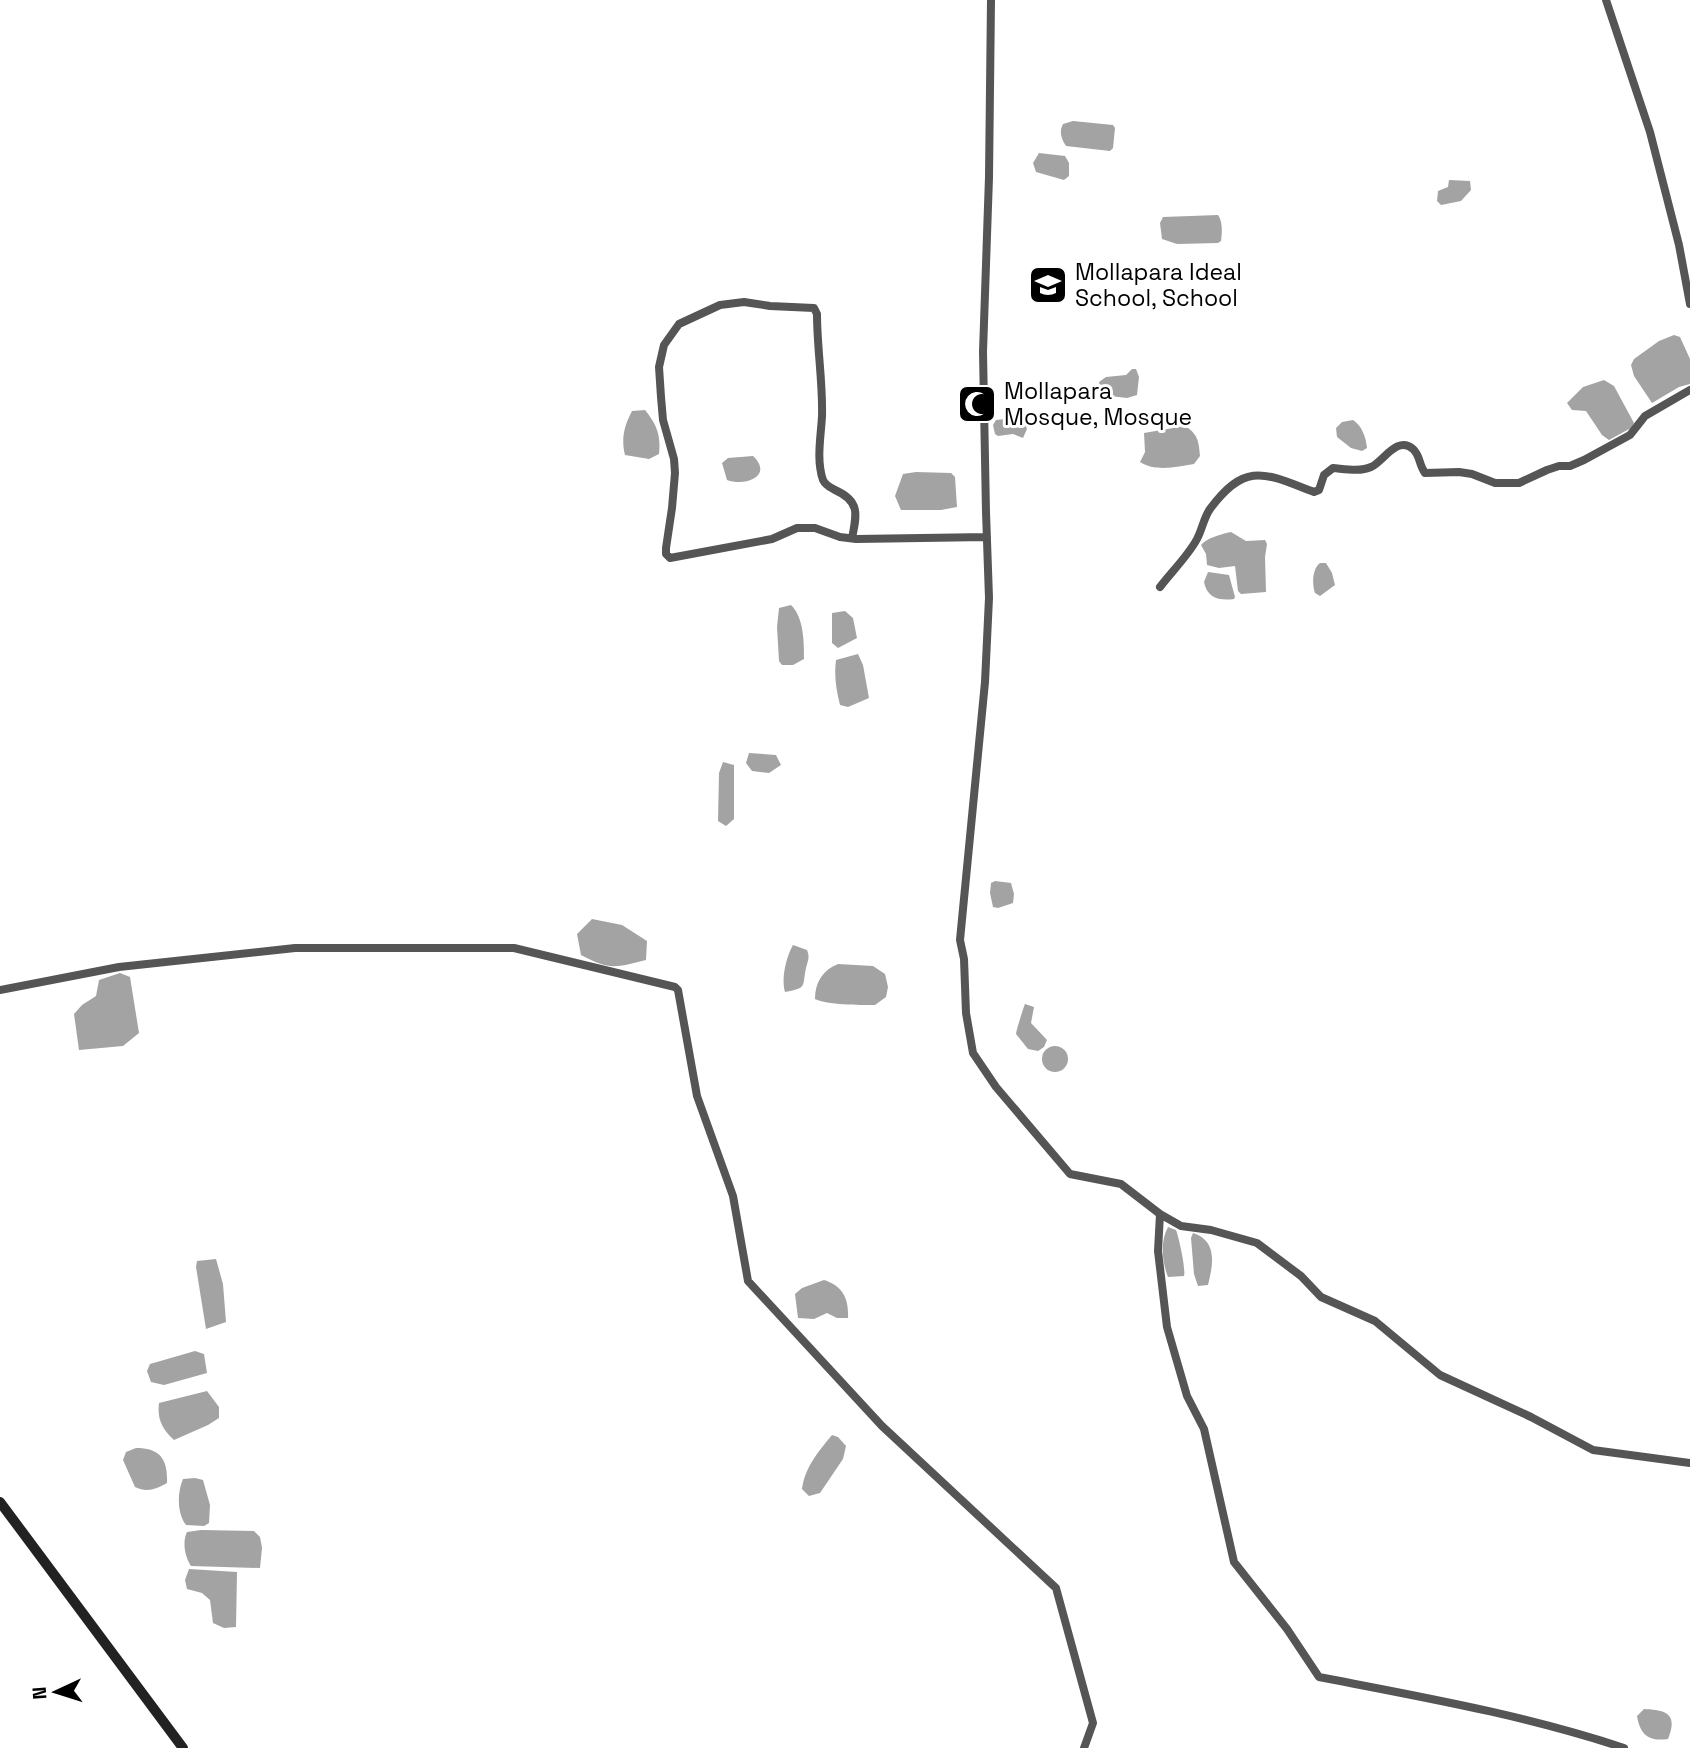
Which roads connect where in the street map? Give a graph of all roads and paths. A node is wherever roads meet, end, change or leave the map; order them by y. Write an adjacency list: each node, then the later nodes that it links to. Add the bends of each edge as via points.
1 (991, 0): 5 (street, via 984,301)
2 (1606, 0): 3 (street, via 1650,132)
3 (1690, 304)
4 (1690, 390): 7 (street, via 1645,416 1630,435 1584,460 1519,483 1495,483 1459,472 1425,472 1415,451 1404,445 1373,467 1333,468 1314,492 1269,475 1247,477 1222,494 1196,542)
5 (987, 537): 6 (street); 9 (street, via 985,682 960,940 973,1052 996,1087 1070,1174 1121,1184)
6 (852, 538): 6 (street, via 797,528 772,539 722,550 678,558 666,554 674,463 663,419 659,366 664,345 679,324 730,303 814,308 823,480 853,500)
7 (1160, 587)
8 (0, 990): 13 (street, via 119,967 295,948 513,948 675,986 697,1096 733,1196 748,1281 882,1426 1056,1588 1093,1723)
9 (1160, 1214): 10 (street, via 1181,1226 1257,1243 1321,1297 1375,1321 1440,1375 1593,1450); 14 (street, via 1158,1251 1167,1327 1187,1396 1204,1429 1234,1562 1319,1676 1430,1697)
10 (1690, 1463)
11 (0, 1502): 12 (main road)
12 (183, 1748)
13 (1084, 1748)
14 (1624, 1748)

